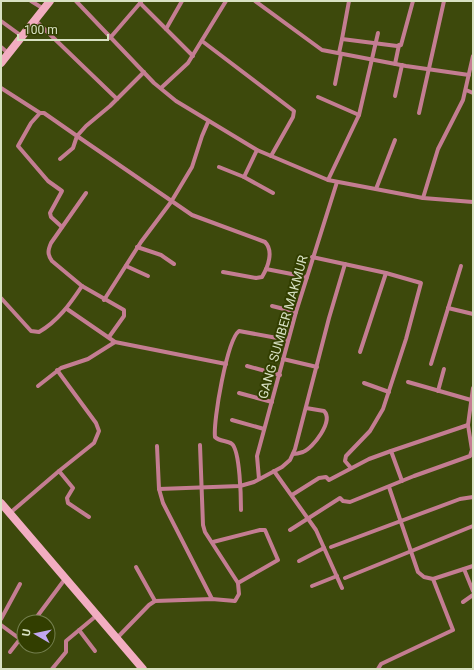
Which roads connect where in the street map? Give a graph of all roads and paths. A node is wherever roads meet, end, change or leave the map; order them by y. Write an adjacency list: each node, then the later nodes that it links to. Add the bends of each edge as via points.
1 (31, 1): 11 (street)
2 (50, 1): 11 (street)
3 (76, 1): 17 (street)
4 (182, 1): 14 (street)
5 (226, 1): 19 (street)
6 (255, 1): 23 (street, via 322,50)
7 (349, 1): 18 (street)
8 (414, 1): 21 (street, via 403,40)
9 (444, 1): 31 (street)
10 (141, 2): 14 (street); 17 (street)
11 (44, 9): 13 (street)
12 (1, 21): 16 (street)
13 (36, 21): 16 (street); 41 (street)
14 (166, 29): 25 (street)
15 (378, 34): 20 (street)
16 (23, 37): 24 (street)
17 (110, 38): 32 (street)
18 (342, 39): 20 (street); 23 (street)
19 (202, 40): 25 (street); 49 (street, via 294,111 294,117)
20 (376, 42): 21 (street); 27 (street)
21 (399, 45): 29 (street)
22 (1, 47): 24 (street)
23 (340, 53): 27 (street); 34 (street)
24 (9, 54): 28 (street)
25 (193, 56): 36 (street, via 180,72)
26 (473, 56): 33 (street)
27 (372, 59): 29 (street); 44 (street)
28 (1, 63)
29 (395, 64): 30 (street)
30 (402, 65): 31 (street); 39 (street)
31 (429, 69): 33 (street); 43 (street)
32 (144, 72): 36 (street); 41 (street)
33 (469, 75): 37 (street)
34 (335, 84)
35 (1, 88): 42 (street)
36 (161, 88): 45 (street)
37 (466, 90): 38 (street); 58 (street, via 438,149)
38 (473, 93)
39 (395, 96)
40 (318, 97): 44 (street)
41 (117, 99): 46 (street)
42 (40, 113): 46 (street, via 44,113); 61 (street, via 18,146 48,181 62,191 50,213)
43 (419, 113)
44 (359, 116): 53 (street)
45 (208, 122): 48 (street); 59 (street, via 192,167)
46 (78, 136): 50 (street, via 73,148); 59 (street)
47 (395, 140): 55 (street)
48 (257, 150): 49 (street); 52 (street)
49 (271, 156): 53 (street)
50 (60, 159)
51 (219, 168): 52 (street)
52 (244, 177): 57 (street)
53 (328, 180): 54 (street)
54 (337, 182): 55 (street); 63 (street, GANG SUMBER MAKMUR)
55 (376, 189): 58 (street)
56 (86, 193): 61 (street)
57 (274, 193)
58 (423, 198): 60 (street)
59 (171, 202): 62 (street); 68 (street, via 198,218 265,242 270,250)
60 (473, 202)
61 (62, 228): 73 (street, via 48,249 48,256)
62 (137, 247): 64 (street, via 161,255); 66 (street)
63 (312, 257): 65 (street); 72 (street, GANG SUMBER MAKMUR)
64 (174, 264)
65 (345, 264): 70 (street); 89 (street)
66 (126, 266): 71 (street); 75 (street)
67 (461, 266): 77 (street)
68 (266, 269): 69 (street, via 262,277 256,278); 72 (street)
69 (223, 272)
70 (386, 273): 84 (street); 98 (street, via 421,283)
71 (148, 276)
72 (307, 277): 79 (street, GANG SUMBER MAKMUR)
73 (82, 286): 75 (street); 78 (street)
74 (1, 298): 78 (street, via 31,331 35,332 52,323)
75 (104, 300): 81 (street, via 125,312)
76 (272, 306): 79 (street)
77 (448, 308): 80 (street); 87 (street)
78 (68, 309): 81 (street)
79 (296, 312): 82 (street, GANG SUMBER MAKMUR)
80 (473, 314)
81 (109, 337): 83 (street)
82 (288, 340): 85 (street, GANG SUMBER MAKMUR); 86 (street, via 239,331 234,337)
83 (115, 342): 86 (street); 90 (street, via 88,359 73,362)
84 (360, 352)
85 (283, 359): 89 (street); 92 (street, GANG SUMBER MAKMUR)
86 (226, 364): 115 (street, via 216,413 215,437 234,447)
87 (431, 364)
88 (247, 366): 92 (street)
89 (317, 367): 102 (street)
90 (57, 370): 95 (street); 111 (street, via 96,423 99,431 94,443)
91 (444, 370): 97 (street)
92 (280, 375): 101 (street, GANG SUMBER MAKMUR)
93 (364, 382): 98 (street)
94 (408, 382): 97 (street)
95 (38, 386)
96 (473, 388): 100 (street)
97 (438, 391): 100 (street)
98 (389, 392): 110 (street, via 376,422 346,456 345,461)
99 (239, 393): 101 (street)
100 (471, 400): 104 (street)
101 (272, 402): 105 (street, GANG SUMBER MAKMUR)
102 (306, 408): 109 (street); 109 (street, via 324,410 326,422 316,441 303,452)
103 (232, 420): 105 (street)
104 (468, 425): 108 (street); 114 (street, via 472,450 470,456)
105 (264, 429): 113 (street, GANG SUMBER MAKMUR, via 257,456)
106 (200, 445): 117 (street)
107 (157, 446): 118 (street)
108 (391, 451): 110 (street); 114 (street)
109 (293, 454): 112 (street, via 286,464)
110 (351, 468): 119 (street, via 329,480 326,477 318,478)
111 (59, 471): 123 (street); 124 (street, via 73,488 67,498 68,503)
112 (274, 471): 113 (street); 119 (street)
113 (259, 479): 115 (street)
114 (402, 481): 116 (street)
115 (240, 486): 117 (street); 122 (street)
116 (389, 486): 125 (street, via 350,502 340,498); 126 (street)
117 (202, 487): 118 (street); 129 (street, via 203,525)
118 (160, 490): 147 (street, via 164,504)
119 (292, 496): 125 (street)
120 (473, 497): 126 (street, via 460,499)
121 (1, 503): 123 (street)
122 (242, 510)
123 (10, 513): 139 (street)
124 (89, 517)
125 (308, 518): 128 (street); 131 (street)
126 (400, 522): 130 (street); 132 (street)
127 (473, 526): 132 (street)
128 (290, 530)
129 (213, 542): 142 (street); 142 (street, via 260,530 268,534 278,561)
130 (330, 547)
131 (324, 548): 133 (street); 137 (street)
132 (411, 551): 138 (street); 140 (street, via 418,572 424,577)
133 (299, 561)
134 (473, 566): 136 (street)
135 (136, 567): 148 (street)
136 (464, 569): 140 (street); 145 (street)
137 (337, 576): 143 (street); 144 (street)
138 (346, 578)
139 (66, 579): 150 (street); 151 (street)
140 (434, 579): 162 (street, via 453,628 452,632 381,664)
141 (20, 584): 152 (street)
142 (238, 584): 147 (street, via 239,594 235,601)
143 (312, 586)
144 (342, 588)
145 (473, 591)
146 (473, 595): 149 (street)
147 (212, 599): 148 (street)
148 (155, 601): 156 (street)
149 (462, 602)
150 (39, 614)
151 (96, 616): 154 (street); 156 (street)
152 (1, 619)
153 (1, 625): 155 (street)
154 (79, 630): 158 (street); 160 (street, via 66,641 66,652)
155 (16, 635)
156 (116, 639): 161 (street)
157 (16, 644): 159 (street)
158 (95, 651)
159 (10, 652)
160 (52, 669)
161 (143, 669)
162 (378, 669)

